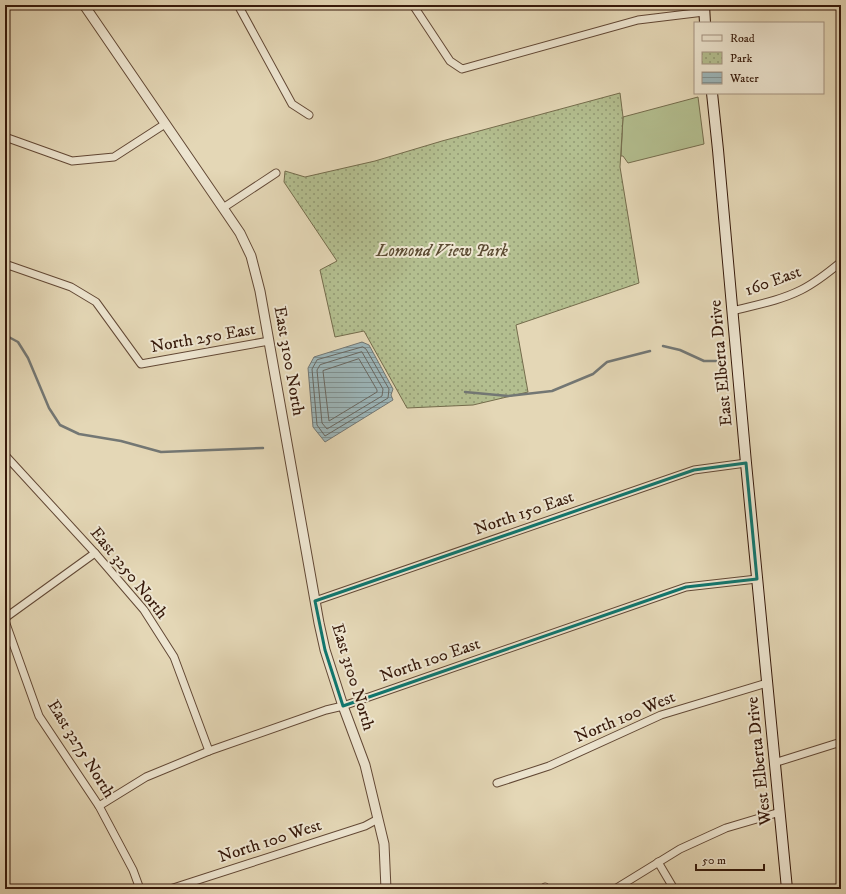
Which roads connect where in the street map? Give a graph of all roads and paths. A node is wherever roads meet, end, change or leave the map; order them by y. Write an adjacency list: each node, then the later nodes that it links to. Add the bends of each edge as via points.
1 (84, 5): 8 (street, East 3100 North)
2 (238, 5): 7 (street, via 292,104)
3 (413, 5): 4 (street, via 450,61 462,69 638,20)
4 (704, 9): 5 (main road)
5 (705, 22)
6 (712, 94): 14 (main road, East Elberta Drive)
7 (309, 115)
8 (165, 124): 9 (street, via 114,157 72,160); 11 (street, East 3100 North)
9 (5, 137)
10 (276, 173): 11 (street)
11 (223, 208): 15 (street, East 3100 North, via 240,233 251,256)
12 (841, 262): 14 (street, 160 East, via 800,290 771,302)
13 (5, 264): 15 (street, North 250 East, via 71,287 96,302 141,364)
14 (732, 311): 17 (main road, East Elberta Drive)
15 (269, 341): 20 (street, East 3100 North)
16 (6, 457): 18 (street, East 3250 North)
17 (746, 464): 19 (main road, East Elberta Drive); 20 (street, North 150 East, via 694,470)
18 (95, 553): 21 (street); 26 (street, East 3250 North, via 144,610 174,657)
19 (757, 579): 22 (main road, East Elberta Drive); 24 (street, North 100 East, via 686,587)
20 (315, 601): 24 (street, East 3100 North, via 325,650)
21 (5, 620): 29 (street, East 3275 North, via 39,716)
22 (762, 629): 23 (main road, West Elberta Drive)
23 (767, 683): 27 (main road, West Elberta Drive); 28 (street, North 100 West, via 661,715 549,766)
24 (343, 706): 26 (street, North 100 East); 31 (street, East 3100 North, via 365,766)
25 (841, 742): 27 (street)
26 (209, 751): 29 (street, North 100 East, via 146,777)
27 (774, 763): 30 (main road, West Elberta Drive)
28 (497, 783)
29 (99, 806): 33 (street, East 3275 North, via 133,870)
30 (780, 812): 32 (street, via 726,828); 38 (main road, West Elberta Drive)
31 (378, 819): 34 (street, North 100 West, via 365,826); 35 (street, East 3100 North, via 384,844)
32 (658, 862): 36 (street); 37 (street)
33 (140, 889)
34 (170, 889)
35 (386, 889)
36 (615, 889)
37 (674, 889)
38 (787, 889)

